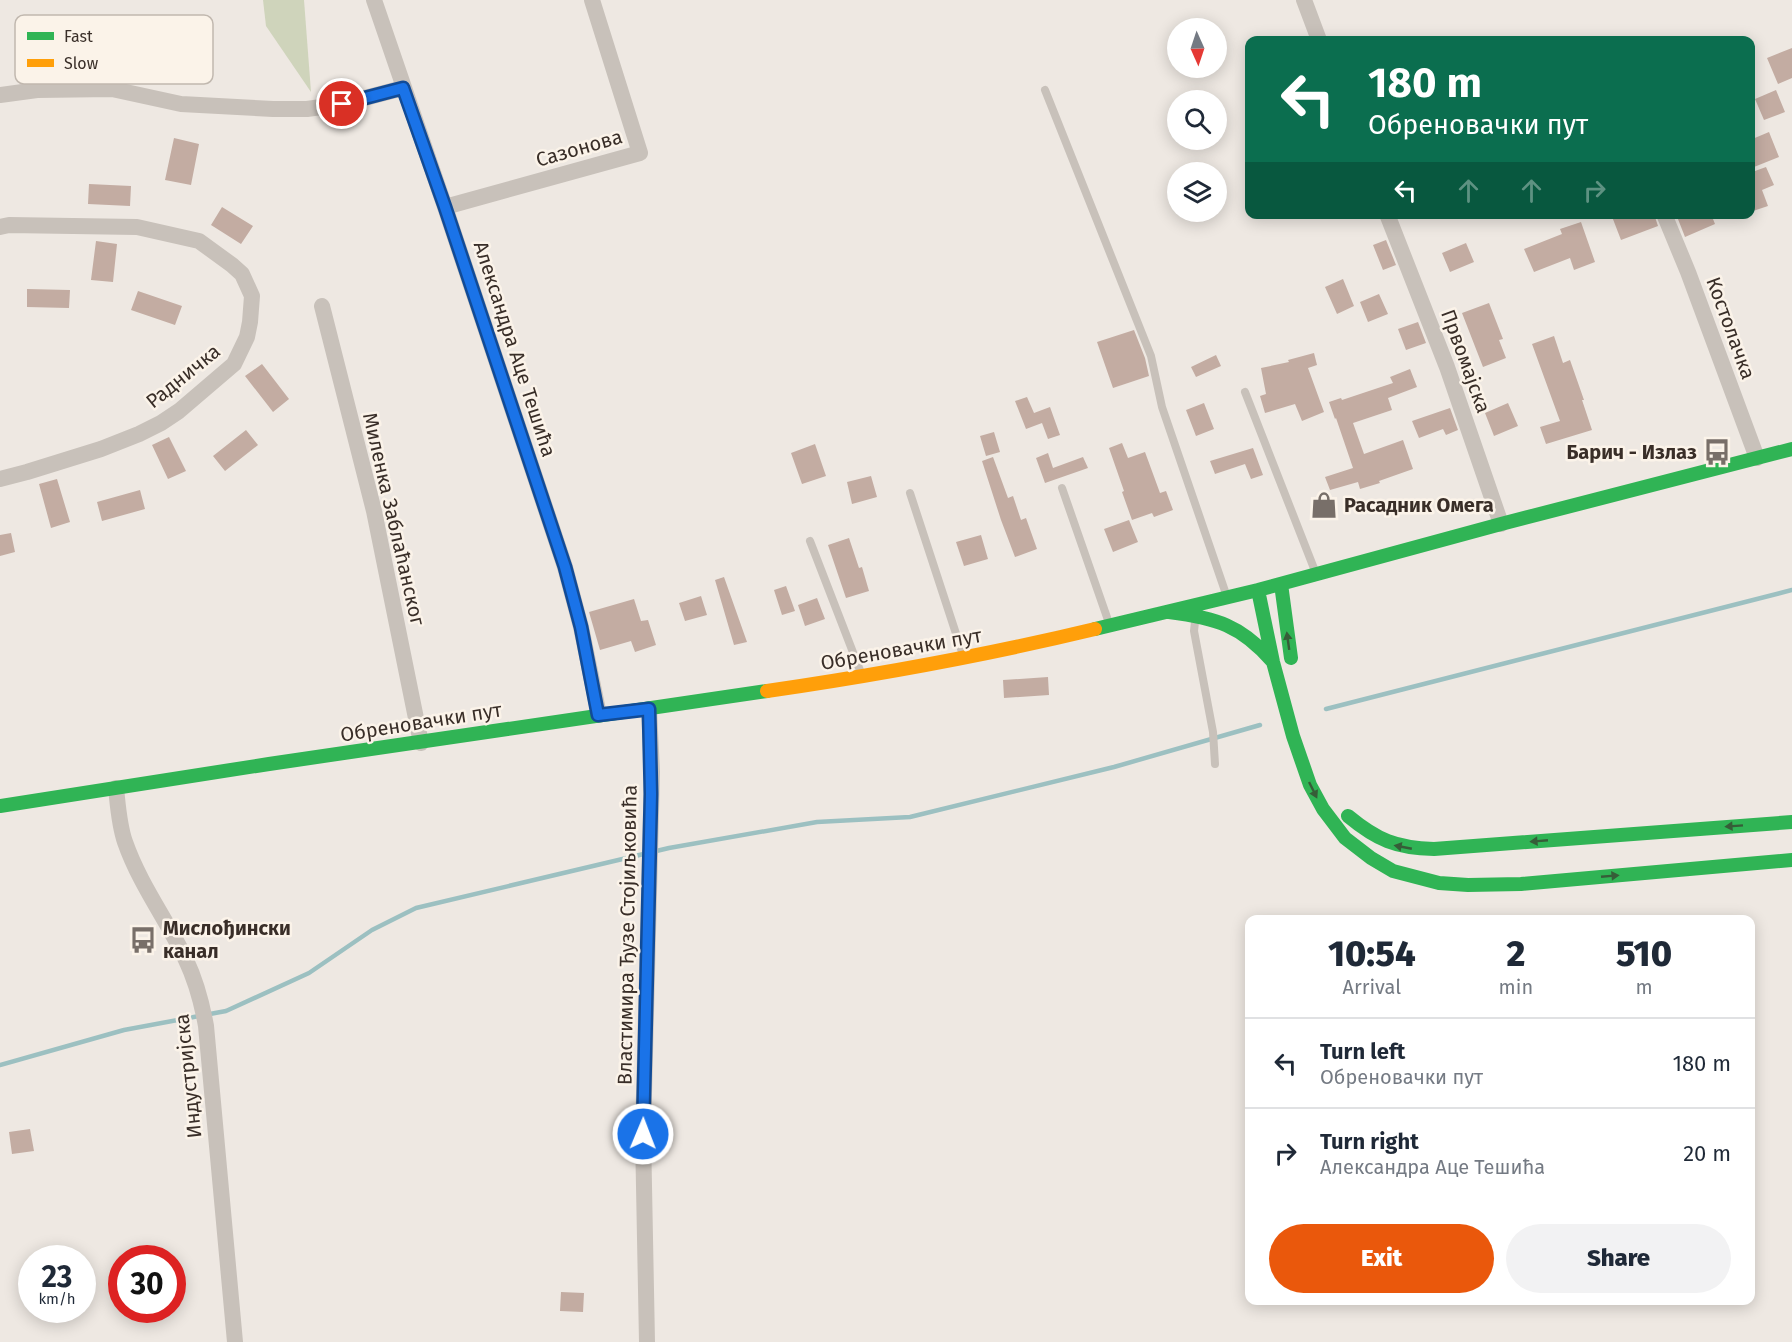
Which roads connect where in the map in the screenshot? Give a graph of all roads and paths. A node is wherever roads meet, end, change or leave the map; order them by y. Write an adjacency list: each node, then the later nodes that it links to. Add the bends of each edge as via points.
1 (374, 0): 5 (street, Александра Аце Тешића)
2 (592, 0): 8 (street, Сазонова, via 640,153)
3 (1304, 0): 4 (street)
4 (1318, 36)
5 (403, 88): 7 (street, via 307,109 181,104 112,88); 8 (street, Александра Аце Тешића)
6 (1046, 90): 24 (lane, via 1151,356 1161,407)
7 (0, 95)
8 (445, 207): 33 (street, Александра Аце Тешића, via 565,567)
9 (1389, 219): 19 (street, Првомајска, via 1447,367)
10 (1666, 219): 15 (street, Костолачка)
11 (0, 227): 16 (street, Радничка, via 137,227 199,241 242,274 252,296 247,337 234,364 179,411 138,434)
12 (322, 306): 34 (street, Миленка Заблаћанског, via 374,511)
13 (1245, 392): 21 (lane)
14 (1792, 448): 15 (main road, Обреновачки пут)
15 (1757, 458): 19 (main road, Обреновачки пут)
16 (0, 479)
17 (1062, 488): 27 (lane)
18 (910, 493): 28 (lane)
19 (1501, 524): 21 (main road, Обреновачки пут)
20 (810, 541): 31 (lane)
21 (1317, 575): 22 (main road, Обреновачки пут)
22 (1281, 584): 23 (main road, Обреновачки пут); 30 (main road, one-way to 22)
23 (1258, 590): 24 (main road, Обреновачки пут); 29 (main road)
24 (1227, 597): 25 (main road, Обреновачки пут)
25 (1169, 612): 26 (main road); 27 (main road, Обреновачки пут)
26 (1196, 615): 29 (main road, via 1249,637); 36 (lane, via 1194,631 1213,732)
27 (1110, 626): 28 (main road, Обреновачки пут)
28 (964, 658): 31 (main road, Обреновачки пут)
29 (1273, 662): 40 (main road, one-way to 40, via 1301,761 1323,809 1345,838 1393,871 1439,883 1521,884)
30 (1292, 667)
31 (862, 677): 32 (main road, Обреновачки пут)
32 (649, 709): 33 (main road, Обреновачки пут); 42 (street, Властимира Ђузе Стојиљковића, via 652,772 643,1134)
33 (598, 715): 34 (main road, Обреновачки пут)
34 (422, 743): 37 (main road, Обреновачки пут)
35 (1314, 756): 39 (main road, one-way to 35, via 1450,849 1401,848 1380,840 1343,812 1327,788)
36 (1215, 764)
37 (116, 788): 38 (main road, Обреновачки пут); 41 (street, Индустријска, via 125,841 187,962 202,1004)
38 (0, 806)
39 (1792, 822)
40 (1792, 860)
41 (236, 1342)
42 (647, 1342)

